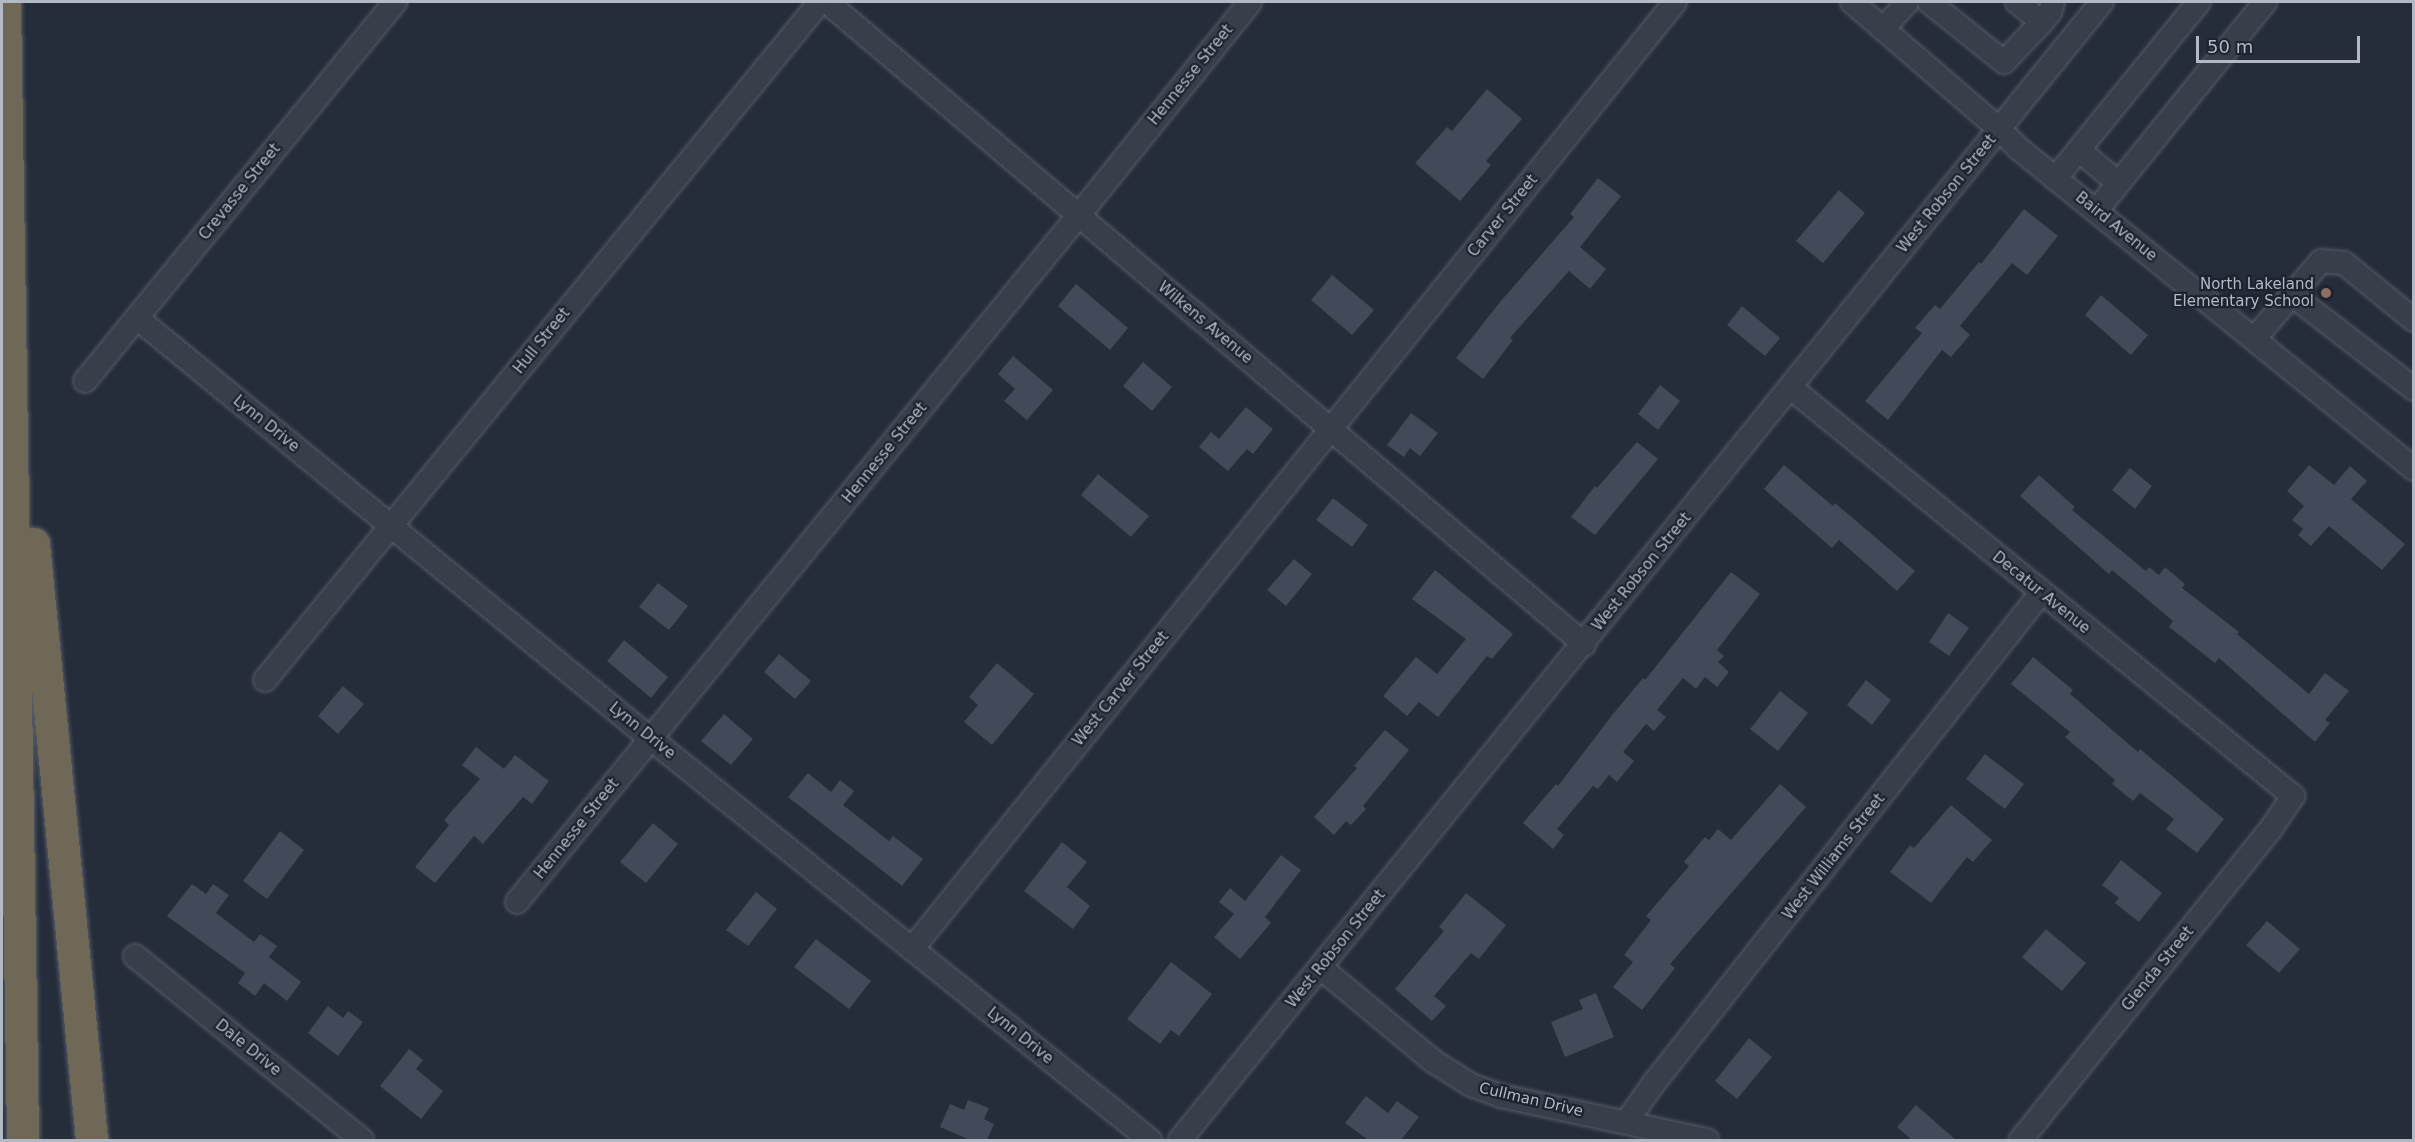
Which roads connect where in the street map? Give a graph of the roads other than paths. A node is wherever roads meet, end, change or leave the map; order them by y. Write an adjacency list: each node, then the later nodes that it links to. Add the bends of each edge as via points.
1 (5, 2): 24 (highway)
2 (395, 2): 25 (street, Crevasse Street)
3 (820, 2): 33 (street, Hull Street)
4 (827, 2): 22 (street, Wilkens Avenue)
5 (1250, 2): 22 (street, Hennesse Street)
6 (1675, 2): 31 (street, Carver Street)
7 (1852, 2): 15 (street, Baird Avenue)
8 (1907, 2): 15 (street)
9 (1929, 2): 14 (street, via 2004,62)
10 (2017, 2): 14 (street)
11 (2102, 2): 16 (street, West Robson Street)
12 (2199, 2): 18 (street)
13 (2265, 2): 20 (street)
14 (2048, 12): 16 (street)
15 (1883, 29): 17 (street, Baird Avenue)
16 (2076, 34): 17 (street, West Robson Street)
17 (2000, 129): 19 (street, Baird Avenue); 29 (street, West Robson Street)
18 (2079, 151): 19 (street); 20 (street)
19 (2055, 179): 21 (street, Baird Avenue)
20 (2118, 183): 21 (street)
21 (2096, 211): 27 (street, Baird Avenue)
22 (1079, 215): 31 (street, Wilkens Avenue); 37 (street, Hennesse Street)
23 (2292, 295): 26 (street, via 2321,261 2344,263); 27 (street); 30 (street)
24 (12, 310): 44 (highway); 45 (highway)
25 (137, 318): 28 (street, Crevasse Street); 33 (street, Lynn Drive)
26 (2414, 320)
27 (2254, 339): 32 (street, Baird Avenue)
28 (85, 381)
29 (1791, 388): 34 (street, Decatur Avenue); 35 (street, West Robson Street)
30 (2414, 389)
31 (1331, 430): 35 (street, Wilkens Avenue); 40 (street, West Carver Street)
32 (2414, 469)
33 (391, 526): 36 (street, Hull Street); 37 (street, Lynn Drive)
34 (2041, 593): 38 (street, Decatur Avenue); 43 (street, West Williams Street)
35 (1584, 644): 42 (street, West Robson Street)
36 (265, 680)
37 (651, 739): 39 (street, Hennesse Street); 40 (street, Lynn Drive)
38 (2293, 795): 50 (street, Glenda Street, via 2270,830)
39 (517, 902)
40 (912, 949): 47 (street, Lynn Drive)
41 (135, 956): 46 (street, Dale Drive)
42 (1321, 968): 43 (street, Cullman Drive, via 1433,1061 1471,1085 1501,1096); 48 (street, West Robson Street)
43 (1627, 1121): 49 (street, Cullman Drive)
44 (23, 1140)
45 (92, 1140)
46 (362, 1140)
47 (1150, 1140)
48 (1180, 1140)
49 (1707, 1140)
50 (2021, 1140)

